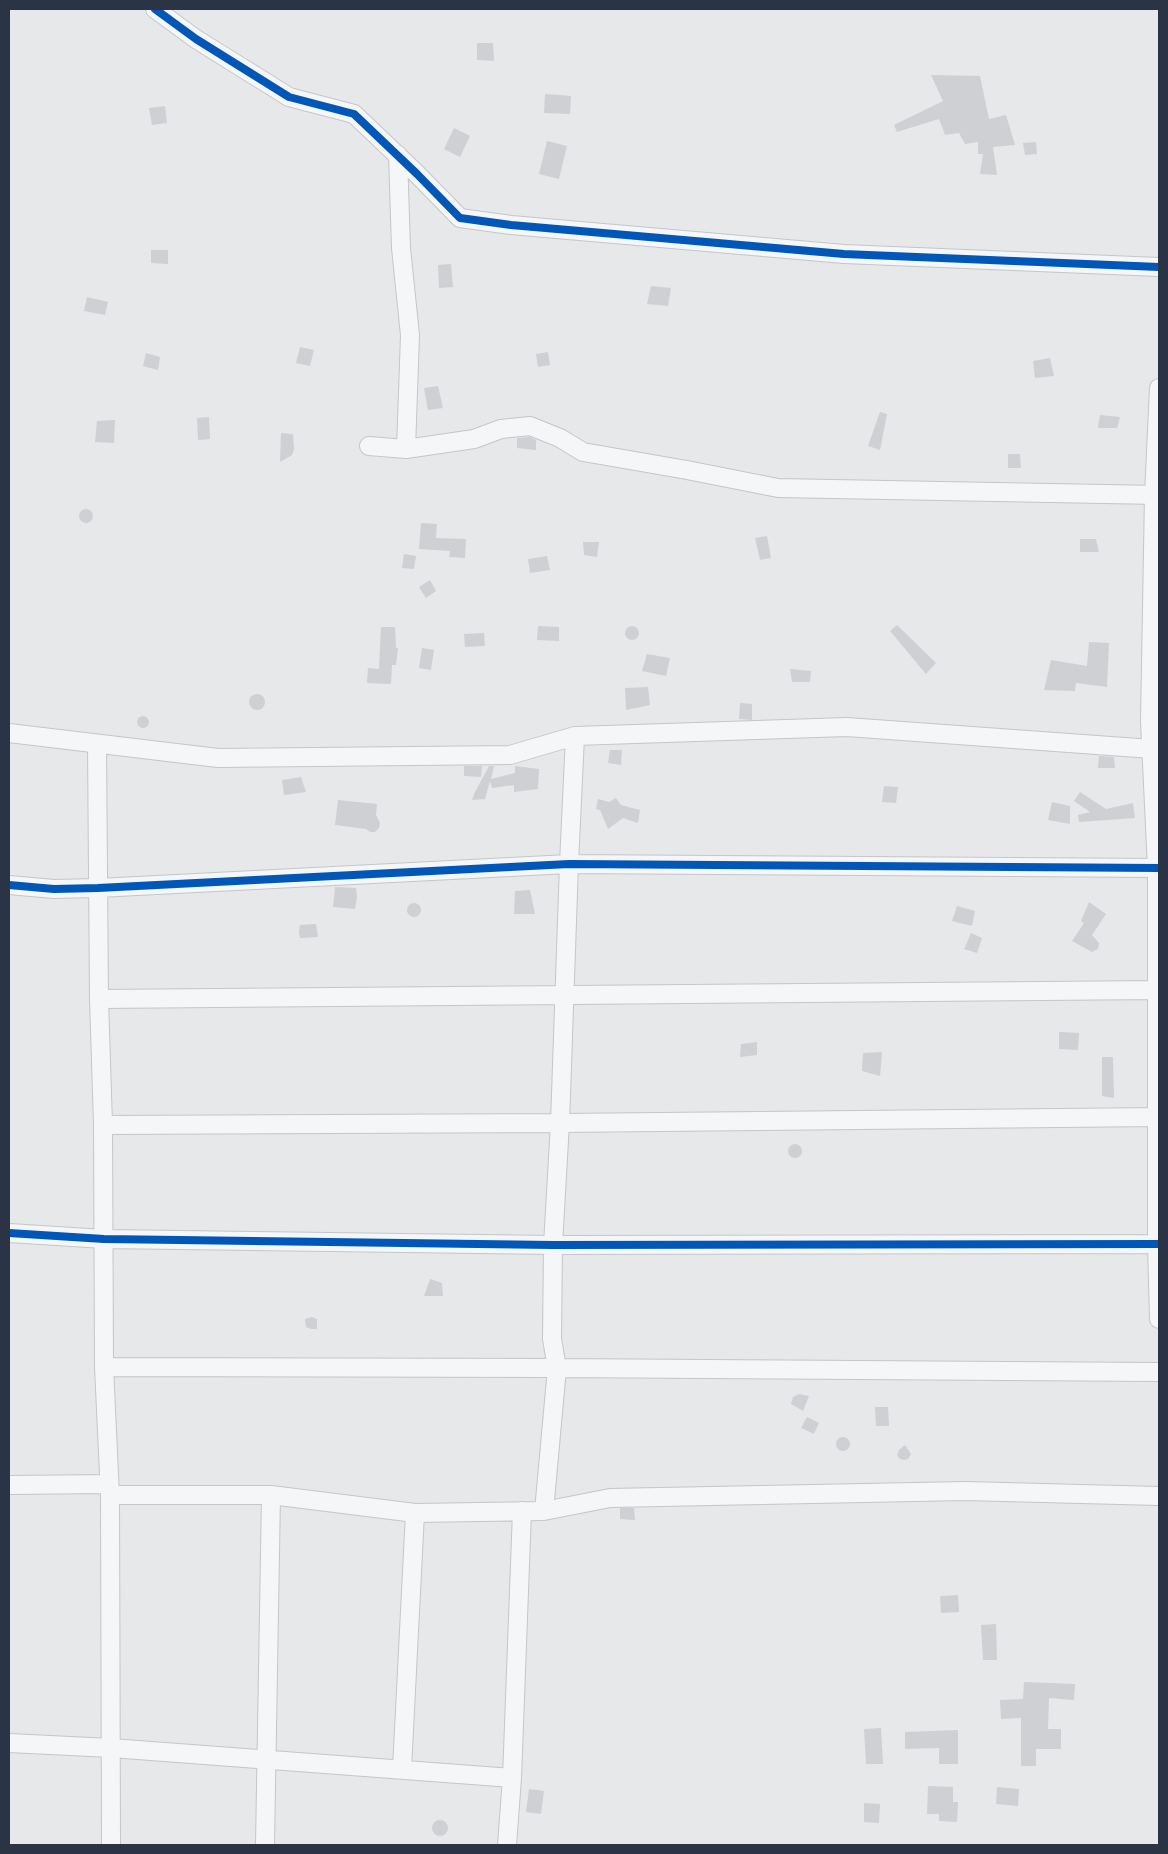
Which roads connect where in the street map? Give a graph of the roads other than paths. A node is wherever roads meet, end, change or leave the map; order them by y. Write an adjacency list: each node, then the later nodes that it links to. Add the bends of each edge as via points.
1 (155, 9): 2 (street, via 196,39 289,97 354,114)
2 (398, 155): 3 (street, via 460,218 844,254); 6 (street, via 401,248 410,335)
3 (1159, 267)
4 (1159, 388): 7 (street)
5 (369, 446): 6 (street)
6 (406, 449): 7 (street, via 474,439 501,429 530,426 583,452 778,488)
7 (1157, 495): 8 (street)
8 (1156, 617): 9 (street)
9 (1155, 721): 13 (street)
10 (9, 733): 12 (street)
11 (575, 736): 12 (street, via 510,755 218,758); 13 (street, via 847,727); 14 (street)
12 (97, 744): 17 (street)
13 (1152, 749): 15 (street)
14 (569, 864): 15 (street); 17 (street); 19 (street)
15 (1158, 868): 18 (street)
16 (9, 885): 17 (street)
17 (98, 888): 20 (street)
18 (1158, 990): 19 (street); 21 (street)
19 (566, 995): 20 (street); 22 (street)
20 (99, 999): 23 (street)
21 (1158, 1117): 22 (street); 26 (street)
22 (560, 1123): 23 (street); 27 (street)
23 (103, 1125): 25 (street)
24 (9, 1233): 25 (street)
25 (104, 1239): 27 (street); 29 (street)
26 (1158, 1244): 27 (street); 28 (street)
27 (553, 1245): 30 (street, via 552,1339)
28 (1159, 1319)
29 (104, 1367): 30 (street); 33 (street)
30 (556, 1368): 31 (street); 37 (street)
31 (1159, 1372)
32 (9, 1485): 33 (street)
33 (109, 1489): 34 (street); 40 (street)
34 (271, 1495): 38 (street); 41 (street)
35 (1159, 1496): 37 (street, via 965,1491 620,1497)
36 (522, 1511): 37 (street); 38 (street); 43 (street)
37 (544, 1511)
38 (415, 1513): 42 (street)
39 (9, 1743): 40 (street)
40 (111, 1748): 41 (street); 44 (street)
41 (266, 1759): 42 (street); 45 (street)
42 (402, 1769): 43 (street)
43 (512, 1778): 46 (street)
44 (111, 1845)
45 (265, 1845)
46 (507, 1845)

